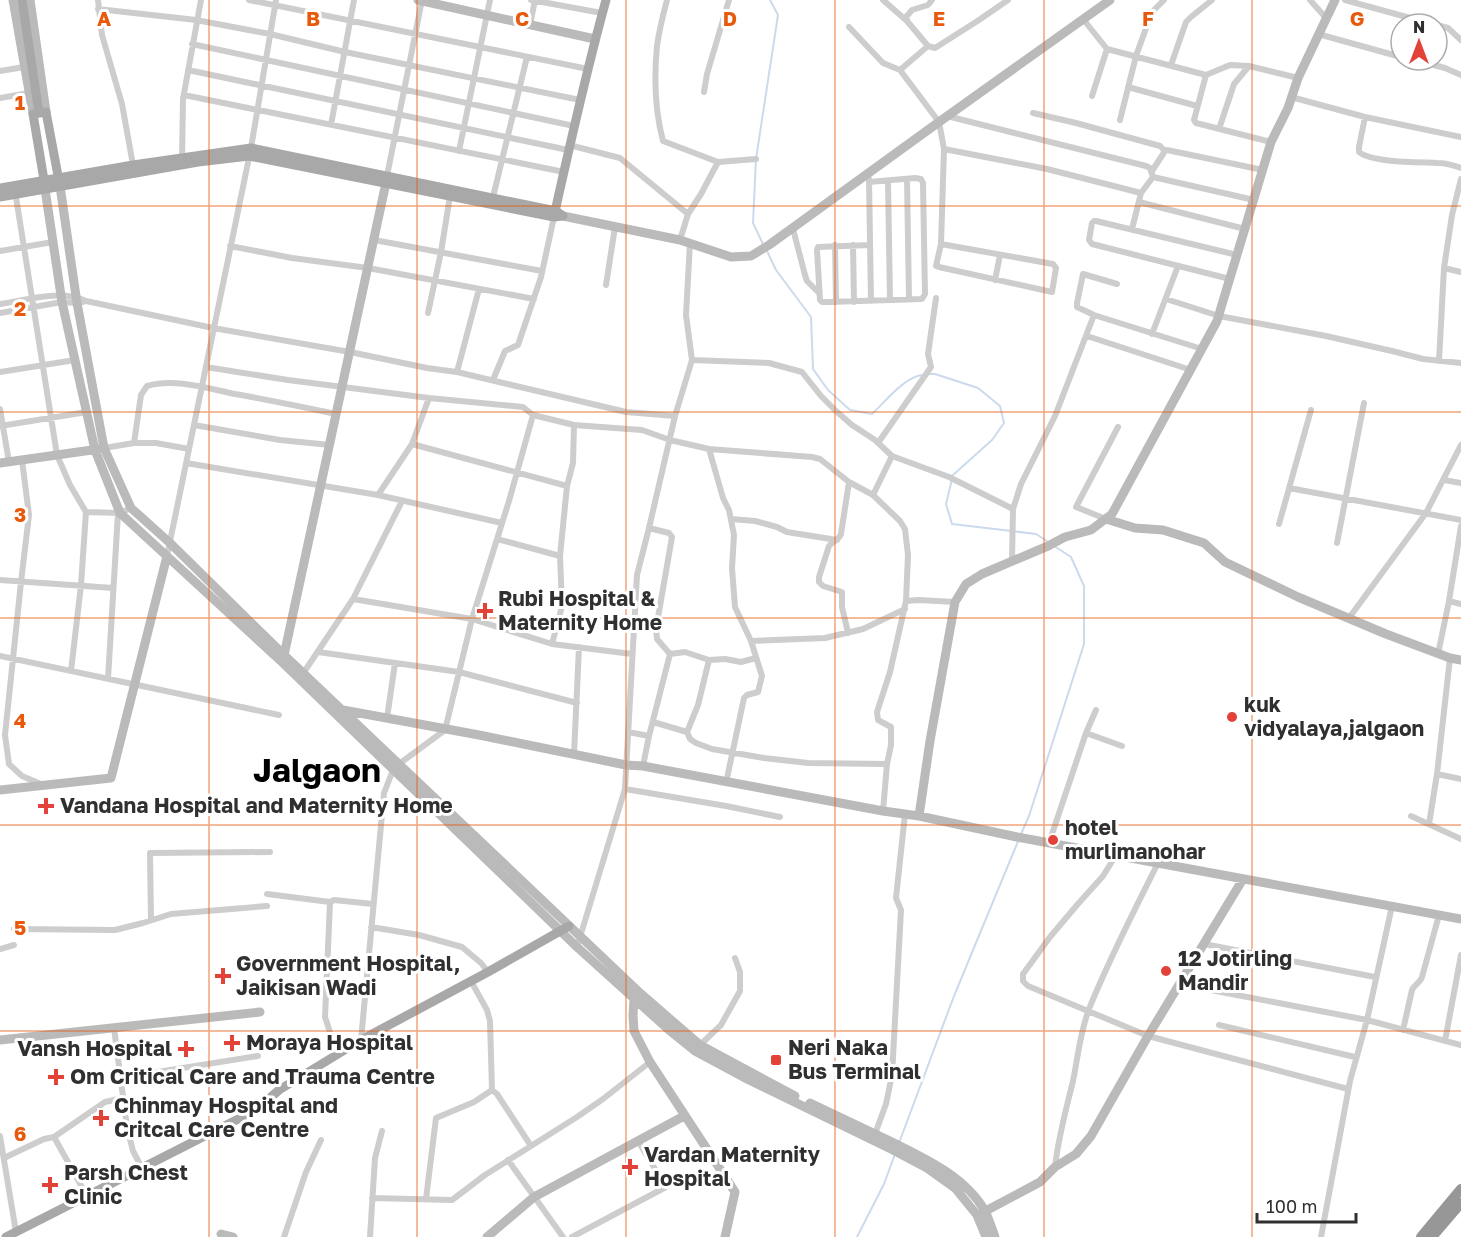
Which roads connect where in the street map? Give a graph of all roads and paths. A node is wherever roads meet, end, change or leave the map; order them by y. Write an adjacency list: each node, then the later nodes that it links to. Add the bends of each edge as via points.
1 (13, 0): 53 (main road)
2 (22, 0): 67 (main road)
3 (30, 0): 77 (main road)
4 (98, 0): 24 (street)
5 (201, 0): 30 (street)
6 (249, 0): 23 (street)
7 (354, 0): 31 (street)
8 (421, 0): 27 (main road); 37 (street)
9 (490, 0): 27 (street)
10 (534, 0): 26 (street); 33 (street)
11 (606, 0): 26 (main road)
12 (667, 0): 100 (street, via 657,45 656,96 663,141)
13 (729, 0): 66 (street)
14 (883, 0): 32 (street)
15 (932, 0): 32 (street, via 912,10)
16 (1008, 0): 42 (street, via 935,48)
17 (1164, 0): 47 (street, via 1150,17)
18 (1212, 0): 51 (street, via 1186,22)
19 (1310, 0): 28 (street)
20 (1335, 0): 28 (main road)
21 (1345, 0): 25 (street)
22 (1106, 1): 29 (main road)
23 (276, 3): 31 (street); 36 (street)
24 (98, 9): 30 (street); 101 (street)
25 (1389, 12)
26 (603, 13): 39 (main road)
27 (487, 15): 33 (main road); 43 (street)
28 (1326, 18): 38 (main road)
29 (1083, 19): 44 (street); 82 (main road)
30 (196, 20): 36 (street); 41 (street)
31 (350, 21): 37 (street); 45 (street)
32 (907, 21): 42 (street)
33 (530, 25): 39 (main road)
34 (849, 27): 56 (street, via 883,63)
35 (1449, 29): 40 (street)
36 (270, 34): 45 (street); 49 (street)
37 (415, 34): 43 (street); 50 (street)
38 (1318, 34): 46 (street); 60 (main road)
39 (595, 39): 54 (main road)
40 (1461, 40)
41 (192, 44): 49 (street); 55 (street)
42 (928, 46): 56 (street)
43 (480, 47): 48 (street); 61 (street)
44 (1107, 49): 47 (street); 69 (street)
45 (345, 52): 50 (street); 59 (street)
46 (1389, 54)
47 (1136, 56): 51 (street); 63 (street)
48 (527, 57): 54 (street); 64 (street)
49 (266, 60): 59 (street); 62 (street)
50 (409, 65): 61 (street); 65 (street)
51 (1171, 65): 58 (street)
52 (1249, 66): 58 (street, via 1230,64); 60 (street); 87 (street, via 1234,84)
53 (24, 67): 57 (street); 67 (main road)
54 (588, 69): 72 (main road)
55 (188, 70): 62 (street); 68 (street)
56 (900, 70): 82 (street)
57 (0, 71)
58 (1206, 75): 75 (street)
59 (340, 76): 65 (street); 73 (street)
60 (1298, 78): 70 (main road)
61 (474, 79): 64 (street); 74 (street)
62 (261, 85): 73 (street); 76 (street)
63 (1128, 87): 75 (street); 83 (street)
64 (520, 88): 72 (street); 78 (street)
65 (405, 90): 74 (street); 80 (street)
66 (704, 92)
67 (32, 93): 71 (street); 77 (main road)
68 (184, 95): 76 (street); 99 (street)
69 (1092, 96)
70 (1291, 97): 81 (street); 91 (main road)
71 (0, 98)
72 (580, 100): 85 (main road)
73 (335, 101): 80 (street); 84 (street)
74 (469, 103): 78 (street); 86 (street)
75 (1197, 106): 87 (street, via 1194,122)
76 (257, 110): 84 (street); 96 (street)
77 (39, 113): 111 (main road); 112 (main road)
78 (514, 113): 85 (street); 88 (street)
79 (1033, 113): 95 (street, via 1160,146)
80 (400, 115): 86 (street); 90 (street)
81 (1365, 117): 89 (street); 102 (street, via 1359,152 1366,157)
82 (942, 119): 93 (street); 105 (street, via 1146,166); 106 (main road)
83 (1120, 120)
84 (331, 125): 90 (street)
85 (574, 126): 92 (main road)
86 (464, 128): 88 (street); 94 (street)
87 (1219, 129): 91 (street)
88 (508, 137): 92 (street); 98 (street)
89 (1461, 137)
90 (395, 138): 94 (street); 107 (street)
91 (1271, 141): 103 (main road)
92 (569, 147): 104 (main road); 122 (street, via 620,158)
93 (944, 149): 115 (street); 130 (street)
94 (459, 151): 98 (street)
95 (1165, 151): 103 (street); 105 (street)
96 (250, 152): 99 (main road); 107 (main road); 134 (street)
97 (756, 159): 100 (street)
98 (503, 160): 104 (street); 118 (street)
99 (182, 161): 101 (main road); 111 (main road)
100 (718, 162): 122 (street)
101 (133, 165): 111 (main road)
102 (1461, 168)
103 (1263, 170): 119 (main road)
104 (564, 172): 121 (main road)
105 (1153, 174): 115 (street); 119 (street)
106 (869, 178): 110 (street); 124 (main road); 133 (street)
107 (386, 179): 116 (main road); 118 (main road); 127 (main road)
108 (907, 179): 110 (street); 156 (street); 156 (street, via 921,179 923,183 924,296)
109 (1461, 179): 142 (street)
110 (888, 181): 159 (street)
111 (59, 182): 112 (main road); 158 (main road)
112 (44, 185): 114 (main road); 128 (main road)
113 (0, 188): 114 (main road)
114 (15, 190): 117 (main road); 135 (street)
115 (1141, 193): 120 (street)
116 (450, 196): 121 (main road); 137 (street)
117 (0, 197)
118 (493, 197): 121 (main road)
119 (1254, 200): 126 (main road)
120 (1139, 202): 125 (street); 126 (street)
121 (558, 214): 123 (main road); 143 (street)
122 (688, 214): 129 (street)
123 (615, 227): 129 (main road); 149 (street)
124 (793, 229): 129 (main road, via 751,256 731,257); 151 (street, via 805,276)
125 (1132, 229): 139 (street); 140 (street, via 1094,220 1089,240)
126 (1245, 229): 139 (main road)
127 (374, 240): 137 (street); 141 (main road)
128 (53, 242): 135 (street); 152 (main road)
129 (685, 242): 175 (street, via 686,315)
130 (941, 244): 138 (street); 146 (street, via 936,266)
131 (835, 245): 132 (street); 151 (street, via 821,245 817,250); 161 (street)
132 (853, 245): 133 (street); 162 (street)
133 (870, 245): 160 (street)
134 (230, 246): 141 (street); 169 (street)
135 (24, 247): 136 (street); 154 (street)
136 (0, 251)
137 (441, 252): 143 (street); 147 (street)
138 (1000, 255): 146 (street); 146 (street, via 1053,264 1053,290 1050,293)
139 (1237, 255): 145 (main road)
140 (1178, 266): 145 (street); 157 (street)
141 (368, 268): 147 (street); 173 (main road)
142 (1444, 268): 144 (street); 176 (street)
143 (542, 271): 155 (street)
144 (1461, 272)
145 (1230, 279): 168 (main road)
146 (995, 280)
147 (435, 281): 150 (street); 166 (street)
148 (1117, 284): 167 (street, via 1082,276 1077,307)
149 (606, 285)
150 (479, 290): 155 (street); 182 (street)
151 (819, 294): 161 (street, via 822,302)
152 (62, 298): 154 (street); 158 (street); 164 (street); 174 (main road)
153 (936, 298): 201 (street, via 927,354 931,367)
154 (32, 299): 163 (street); 164 (street)
155 (534, 299): 183 (street, via 518,345 505,351)
156 (909, 299): 159 (street)
157 (1166, 299): 168 (street); 170 (street)
158 (80, 300): 169 (street); 205 (main road)
159 (890, 300): 160 (street)
160 (871, 301): 162 (street)
161 (836, 302): 162 (street)
162 (854, 302)
163 (0, 304)
164 (34, 307): 165 (street); 178 (street)
165 (0, 313)
166 (429, 313)
167 (1094, 315): 170 (street); 171 (street)
168 (1219, 316): 172 (main road); 176 (street)
169 (213, 328): 173 (street); 179 (street)
170 (1152, 334): 172 (street)
171 (1087, 336): 180 (street); 225 (street)
172 (1202, 349): 180 (main road)
173 (350, 352): 182 (street); 185 (main road)
174 (75, 360): 178 (street); 190 (main road)
175 (692, 360): 193 (street); 201 (street, via 769,363 802,372 836,411)
176 (1439, 361): 177 (street)
177 (1461, 363)
178 (43, 366): 181 (street); 194 (street)
179 (206, 367): 184 (street); 185 (street)
180 (1191, 370): 230 (main road)
181 (0, 372)
182 (457, 372): 183 (street)
183 (493, 380): 193 (street, via 626,412)
184 (202, 387): 191 (street); 195 (street); 200 (street, via 175,383 147,386 141,395)
185 (342, 387): 186 (street); 191 (main road)
186 (429, 398): 192 (street, via 523,407); 202 (street)
187 (1364, 404): 222 (street)
188 (0, 410): 197 (street)
189 (1311, 410): 219 (street)
190 (87, 412): 194 (street); 205 (main road)
191 (336, 414): 203 (main road)
192 (533, 415): 196 (street); 213 (street)
193 (675, 416): 199 (street)
194 (52, 417): 197 (street); 208 (street)
195 (194, 425): 203 (street); 206 (street)
196 (574, 425): 199 (street, via 642,430); 218 (street, via 573,463)
197 (1, 426): 211 (street)
198 (1118, 427): 230 (street, via 1077,507)
199 (670, 440): 207 (street); 235 (street)
200 (134, 443): 205 (street); 206 (street)
201 (878, 443): 209 (street)
202 (412, 444): 213 (street); 220 (street)
203 (330, 445): 217 (main road)
204 (1461, 445): 214 (street)
205 (100, 449): 208 (main road); 224 (main road); 227 (main road)
206 (189, 449): 212 (street)
207 (709, 449): 215 (street, via 812,457); 229 (street)
208 (57, 455): 210 (main road); 226 (street)
209 (892, 456): 221 (street); 225 (street, via 949,477)
210 (22, 460): 211 (main road); 244 (street, via 29,515)
211 (5, 462)
212 (186, 463): 217 (street); 238 (street)
213 (517, 473): 218 (street); 232 (street)
214 (1444, 480): 216 (street); 228 (street)
215 (849, 482): 221 (street); 237 (street, via 843,528)
216 (1461, 483)
217 (321, 485): 220 (street); 267 (main road)
218 (567, 486): 241 (street)
219 (1289, 488): 222 (street); 233 (street)
220 (378, 495): 223 (street)
221 (873, 495): 248 (street, via 905,529)
222 (1346, 498): 228 (street); 239 (street)
223 (402, 501): 232 (street); 247 (street)
224 (130, 508): 227 (street); 238 (main road)
225 (1013, 509): 242 (street)
226 (86, 512): 227 (street); 245 (street)
227 (119, 513): 240 (main road); 246 (street)
228 (1426, 513): 231 (street); 253 (street)
229 (731, 519): 237 (street); 256 (street, via 735,607)
230 (1106, 519): 242 (main road, via 1090,530); 253 (main road, via 1204,543 1225,562)
231 (1461, 520)
232 (502, 523): 236 (street)
233 (1279, 524)
234 (1461, 526): 249 (street)
235 (650, 528): 260 (street, via 637,575); 261 (street, via 672,537 656,629 657,639)
236 (497, 539): 241 (street); 254 (street)
237 (837, 540): 255 (street, via 829,546 819,582 842,592)
238 (170, 543): 240 (street); 267 (main road)
239 (1337, 543)
240 (167, 556): 267 (main road); 275 (main road)
241 (560, 556): 257 (street, via 562,606)
242 (1012, 561): 250 (main road, via 966,584)
243 (0, 580): 244 (street)
244 (21, 582): 245 (street); 264 (street)
245 (81, 585): 246 (street); 271 (street)
246 (113, 588): 274 (street)
247 (353, 599): 254 (street); 259 (street)
248 (906, 601): 250 (street); 252 (street)
249 (1449, 601): 251 (street); 262 (street)
250 (955, 602): 303 (main road)
251 (1461, 604)
252 (905, 609): 255 (street); 291 (street, via 877,712 878,720 891,727)
253 (1349, 618): 262 (main road)
254 (472, 619): 257 (street); 272 (street)
255 (848, 633): 256 (street, via 825,638)
256 (751, 641): 265 (street)
257 (552, 644): 258 (street)
258 (579, 647): 260 (street); 276 (street)
259 (318, 652): 270 (street); 273 (street)
260 (632, 654): 284 (street)
261 (670, 654): 268 (street, via 685,652); 282 (street)
262 (1438, 654): 266 (main road)
263 (0, 656): 264 (street)
264 (13, 658): 271 (street); 298 (street, via 5,735 9,764 22,776)
265 (756, 658): 268 (street, via 741,662); 289 (street, via 762,676 759,690 744,698)
266 (1450, 658): 269 (main road); 295 (street)
267 (283, 659): 273 (main road)
268 (710, 660): 285 (street)
269 (1461, 660)
270 (395, 663): 272 (street); 281 (street)
271 (71, 671): 274 (street)
272 (459, 672): 276 (street); 283 (street)
273 (301, 676): 277 (main road); 278 (main road)
274 (108, 679): 275 (street)
275 (135, 685): 280 (street); 298 (main road, via 111,778)
276 (577, 703): 290 (street)
277 (327, 707): 278 (main road); 294 (main road)
278 (342, 710): 281 (main road); 294 (main road)
279 (1096, 710): 286 (street)
280 (279, 715)
281 (387, 718): 283 (main road)
282 (653, 722): 285 (street); 287 (street)
283 (445, 730): 290 (main road); 294 (street)
284 (628, 732): 287 (street); 292 (street)
285 (687, 732): 289 (street, via 696,743)
286 (1086, 733): 288 (street); 308 (street)
287 (649, 736): 293 (street)
288 (1122, 746)
289 (733, 753): 291 (street, via 808,763); 297 (street)
290 (574, 754): 292 (main road)
291 (887, 764): 301 (street)
292 (626, 765): 293 (main road); 299 (street)
293 (643, 766): 297 (main road)
294 (396, 767): 315 (street, via 384,793); 323 (main road)
295 (1437, 774): 296 (street); 306 (street)
296 (1461, 779)
297 (726, 783): 301 (main road)
298 (44, 785): 300 (main road)
299 (625, 789): 305 (street); 324 (street)
300 (0, 790)
301 (883, 811): 302 (main road)
302 (905, 814): 303 (main road); 360 (street, via 896,898 901,910 892,1075)
303 (919, 816): 308 (main road)
304 (1411, 816): 306 (street)
305 (780, 817)
306 (1429, 824): 307 (street)
307 (1461, 839)
308 (1049, 843): 310 (main road)
309 (270, 852): 320 (street, via 150,853)
310 (1116, 855): 311 (main road); 336 (street, via 1023,974 1028,986)
311 (1158, 863): 312 (main road); 336 (street)
312 (1243, 879): 317 (main road); 325 (main road)
313 (267, 894): 314 (street)
314 (330, 902): 315 (street); 348 (street, via 325,1017)
315 (373, 904): 321 (street)
316 (267, 906): 320 (street, via 171,914)
317 (1392, 906): 318 (main road); 332 (street)
318 (1439, 915): 319 (main road); 341 (street, via 1422,977 1412,990)
319 (1461, 919)
320 (151, 920): 322 (street, via 115,930)
321 (371, 927): 331 (street, via 462,947); 344 (street)
322 (14, 929)
323 (566, 929): 324 (main road); 327 (main road); 331 (main road)
324 (580, 936): 327 (street); 335 (main road)
325 (1204, 944): 332 (street); 334 (main road)
326 (14, 945): 328 (street)
327 (577, 947): 335 (main road)
328 (0, 949)
329 (1461, 955): 345 (street)
330 (735, 958): 346 (street, via 740,991 721,1025)
331 (488, 972): 333 (main road)
332 (1376, 977): 338 (street)
333 (471, 981): 344 (main road); 355 (street, via 490,1021)
334 (1179, 984): 338 (street); 342 (main road)
335 (637, 996): 346 (main road); 351 (main road, via 634,1031); 352 (main road, via 669,1030 695,1050)
336 (1088, 1011): 342 (street); 369 (street)
337 (260, 1012): 340 (main road)
338 (1367, 1020): 341 (street); 350 (street)
339 (1219, 1025): 350 (street)
340 (114, 1028): 343 (main road); 353 (street)
341 (1403, 1030): 345 (street)
342 (1148, 1036): 354 (street); 369 (main road, via 1091,1136 1076,1154)
343 (0, 1038)
344 (361, 1040): 348 (main road)
345 (1444, 1041): 347 (street)
346 (700, 1045): 352 (main road)
347 (1461, 1045)
348 (337, 1054): 370 (main road, via 279,1090 256,1110)
349 (258, 1056): 353 (street)
350 (1355, 1057): 354 (street)
351 (650, 1062): 358 (main road); 365 (street, via 603,1099)
352 (751, 1077): 357 (main road)
353 (120, 1078): 356 (street)
354 (1348, 1089): 390 (street)
355 (492, 1090): 365 (street); 375 (street, via 436,1118)
356 (123, 1098): 362 (street, via 105,1102); 370 (street, via 133,1151)
357 (811, 1107): 360 (main road); 366 (main road)
358 (684, 1116): 364 (main road); 387 (main road, via 735,1192)
359 (382, 1131): 374 (street)
360 (875, 1134): 366 (main road)
361 (0, 1136): 367 (street)
362 (54, 1137): 367 (street); 372 (street)
363 (321, 1140): 382 (street)
364 (638, 1141): 373 (main road); 386 (street, via 666,1187)
365 (531, 1146): 368 (street)
366 (895, 1147): 377 (main road, via 956,1188)
367 (4, 1158): 378 (street)
368 (508, 1160): 373 (street); 375 (street, via 452,1200)
369 (1055, 1167): 377 (main road, via 1040,1182)
370 (142, 1168): 372 (main road)
371 (1461, 1189): 391 (highway)
372 (87, 1196): 378 (main road)
373 (534, 1197): 384 (main road); 385 (street)
374 (372, 1198): 375 (street); 383 (street)
375 (426, 1199)
376 (1461, 1203): 392 (highway)
377 (981, 1213): 388 (main road); 389 (main road)
378 (16, 1232): 380 (main road)
379 (221, 1234): 381 (main road)
380 (6, 1237)
381 (233, 1237)
382 (284, 1237)
383 (370, 1237)
384 (487, 1237)
385 (563, 1237)
386 (572, 1237)
387 (725, 1237)
388 (986, 1237)
389 (995, 1237)
390 (1321, 1237)
391 (1420, 1237)
392 (1432, 1237)

